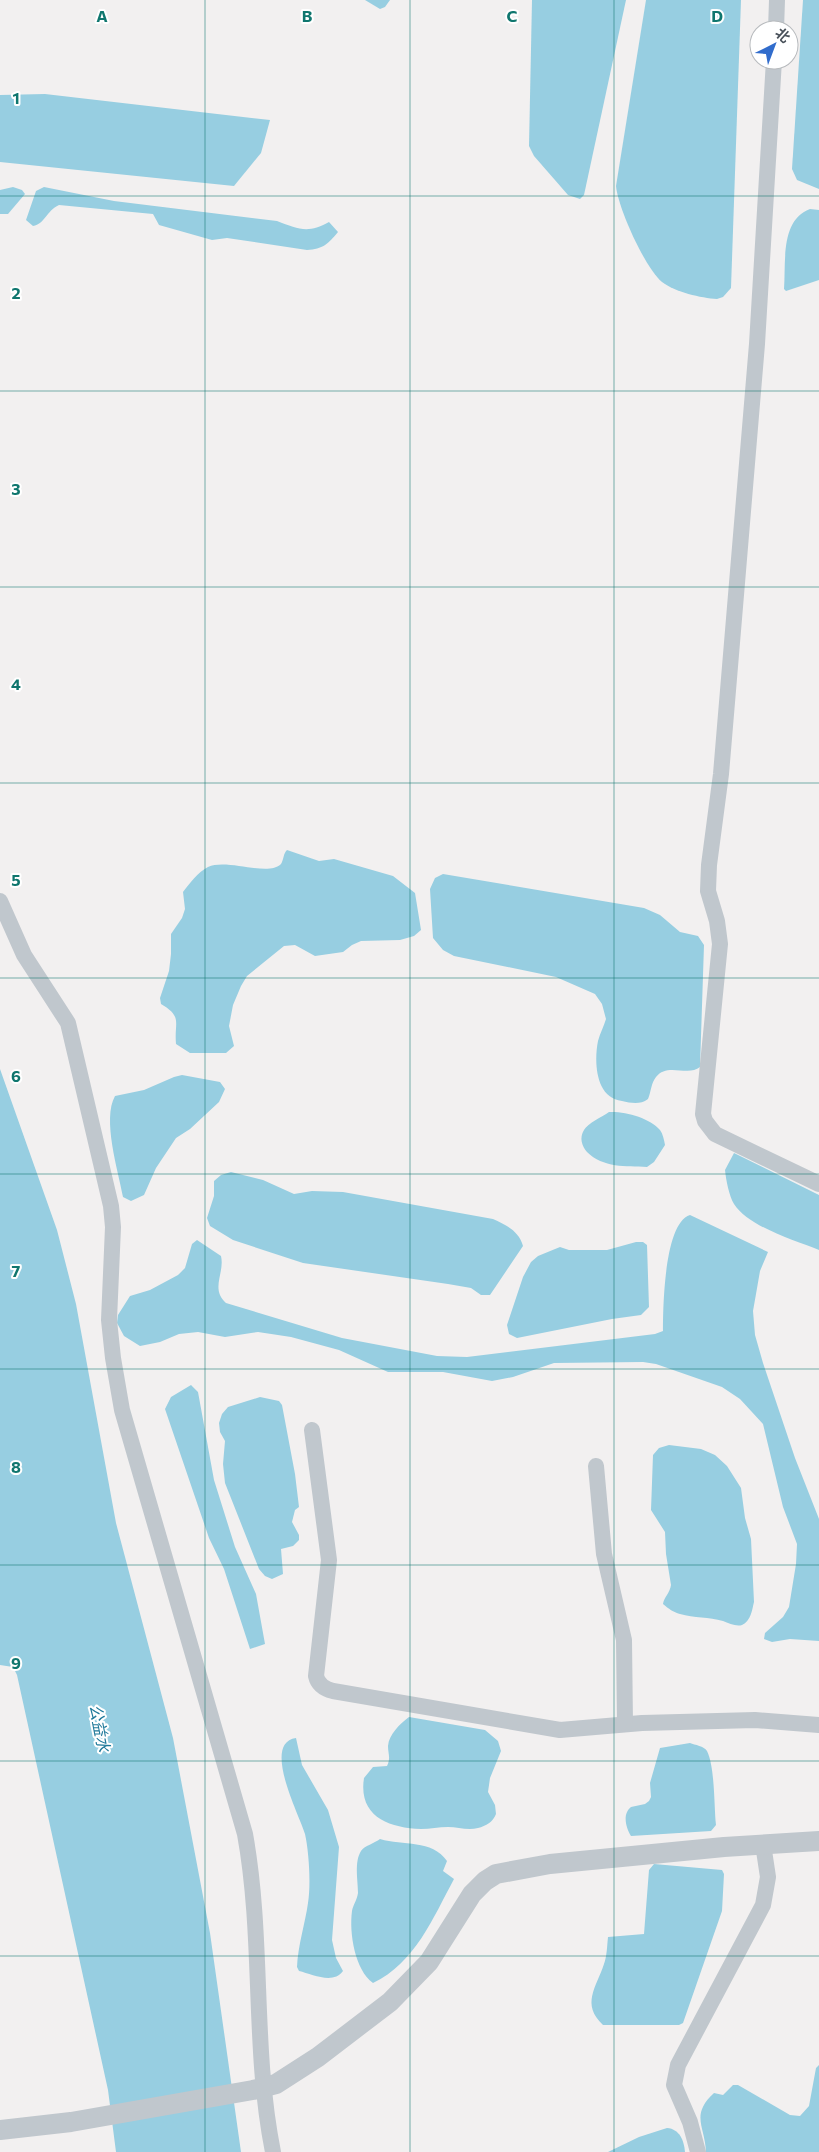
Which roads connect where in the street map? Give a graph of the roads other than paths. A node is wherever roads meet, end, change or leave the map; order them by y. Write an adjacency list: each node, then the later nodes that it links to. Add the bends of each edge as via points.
1 (778, 0): 2 (street)
2 (777, 20)
3 (773, 70): 5 (street, via 757,344 721,774 709,865 708,892 720,944 703,1114 704,1122 715,1134)
4 (0, 901): 12 (street, via 24,955 68,1023 109,1197 113,1227 109,1320 122,1410 243,1825 249,1857 255,1921)
5 (819, 1184)
6 (312, 1430): 8 (street, via 329,1560 316,1676 321,1684 333,1691 560,1730)
7 (596, 1466): 8 (street, via 604,1554 624,1640)
8 (625, 1724): 9 (street, via 755,1720)
9 (819, 1725)
10 (819, 1841): 11 (street)
11 (763, 1844): 12 (street, via 550,1864 496,1874 472,1894 429,1962 390,2002 318,2057 276,2084); 15 (street, via 768,1877 763,1905 674,2076 674,2085 690,2122)
12 (259, 2089): 13 (street, via 71,2122); 14 (street)
13 (0, 2130)
14 (273, 2152)
15 (698, 2152)

